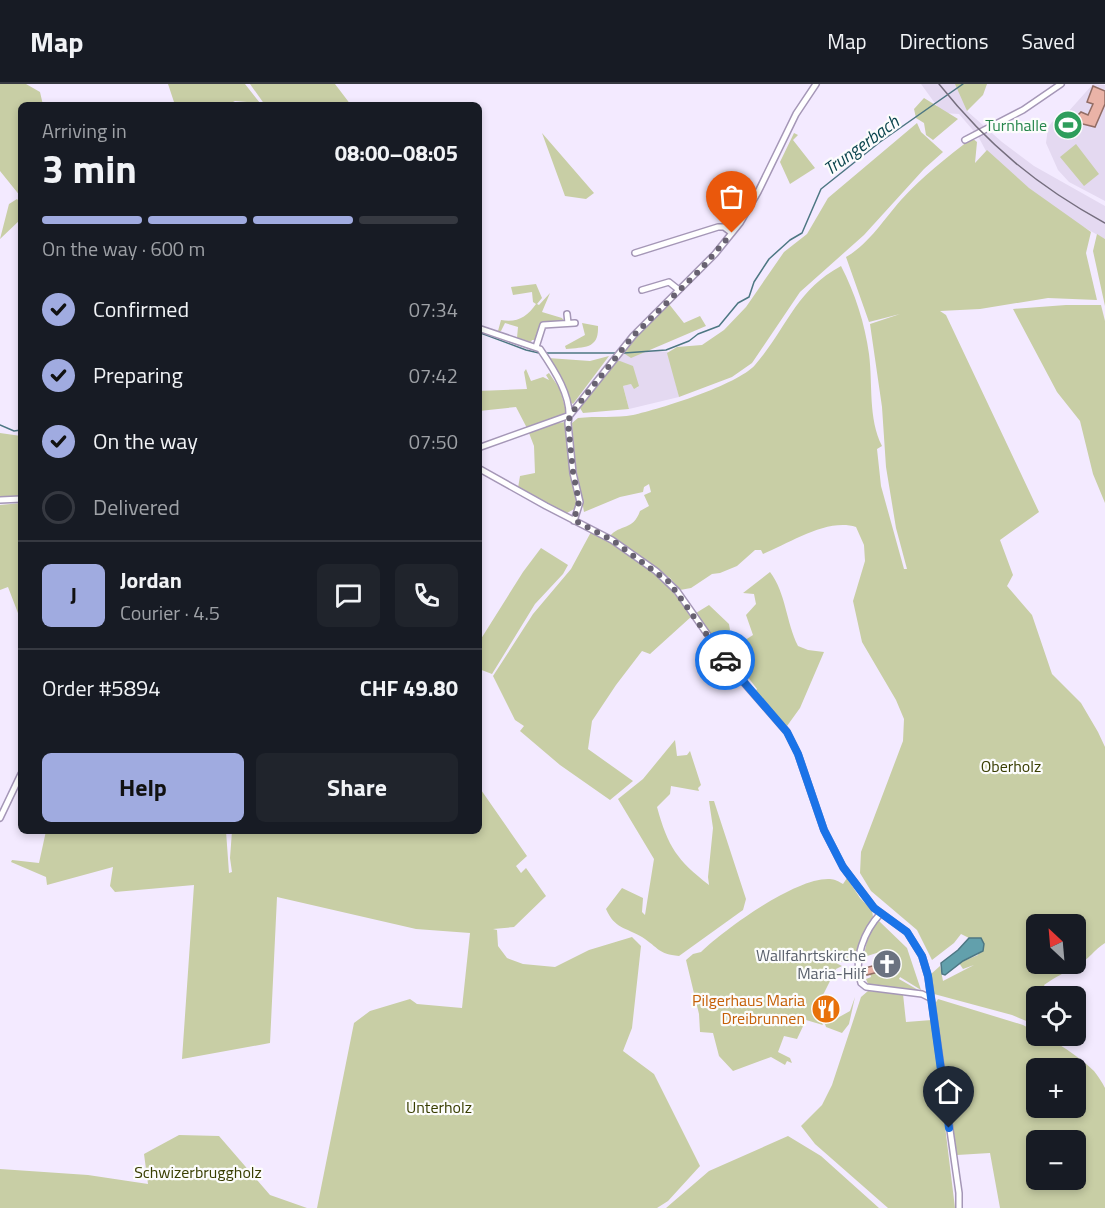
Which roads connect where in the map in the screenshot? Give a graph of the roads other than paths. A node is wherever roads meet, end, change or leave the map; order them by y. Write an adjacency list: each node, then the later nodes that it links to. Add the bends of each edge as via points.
1 (816, 84): 4 (street)
2 (1060, 84): 3 (street, via 1023,110)
3 (965, 140)
4 (732, 233): 5 (street, via 718,227); 7 (street)
5 (634, 253)
6 (642, 290): 7 (street, via 669,282)
7 (679, 290): 13 (street, via 633,336)
8 (567, 314): 9 (street)
9 (568, 323): 10 (street); 12 (street, via 542,326)
10 (575, 323)
11 (482, 329): 12 (street)
12 (538, 348): 13 (street, via 562,388)
13 (570, 415): 14 (street); 18 (street, via 579,502)
14 (482, 447)
15 (482, 470): 18 (street)
16 (18, 499): 17 (street)
17 (0, 500)
18 (574, 520): 21 (street, via 612,540 677,591 731,668 787,732 833,850 855,886)
19 (18, 780): 20 (street)
20 (0, 818)
21 (880, 913): 22 (street, via 907,932 915,944 927,969); 22 (street, via 861,948 861,983)
22 (930, 998): 23 (street)
23 (959, 1208)

